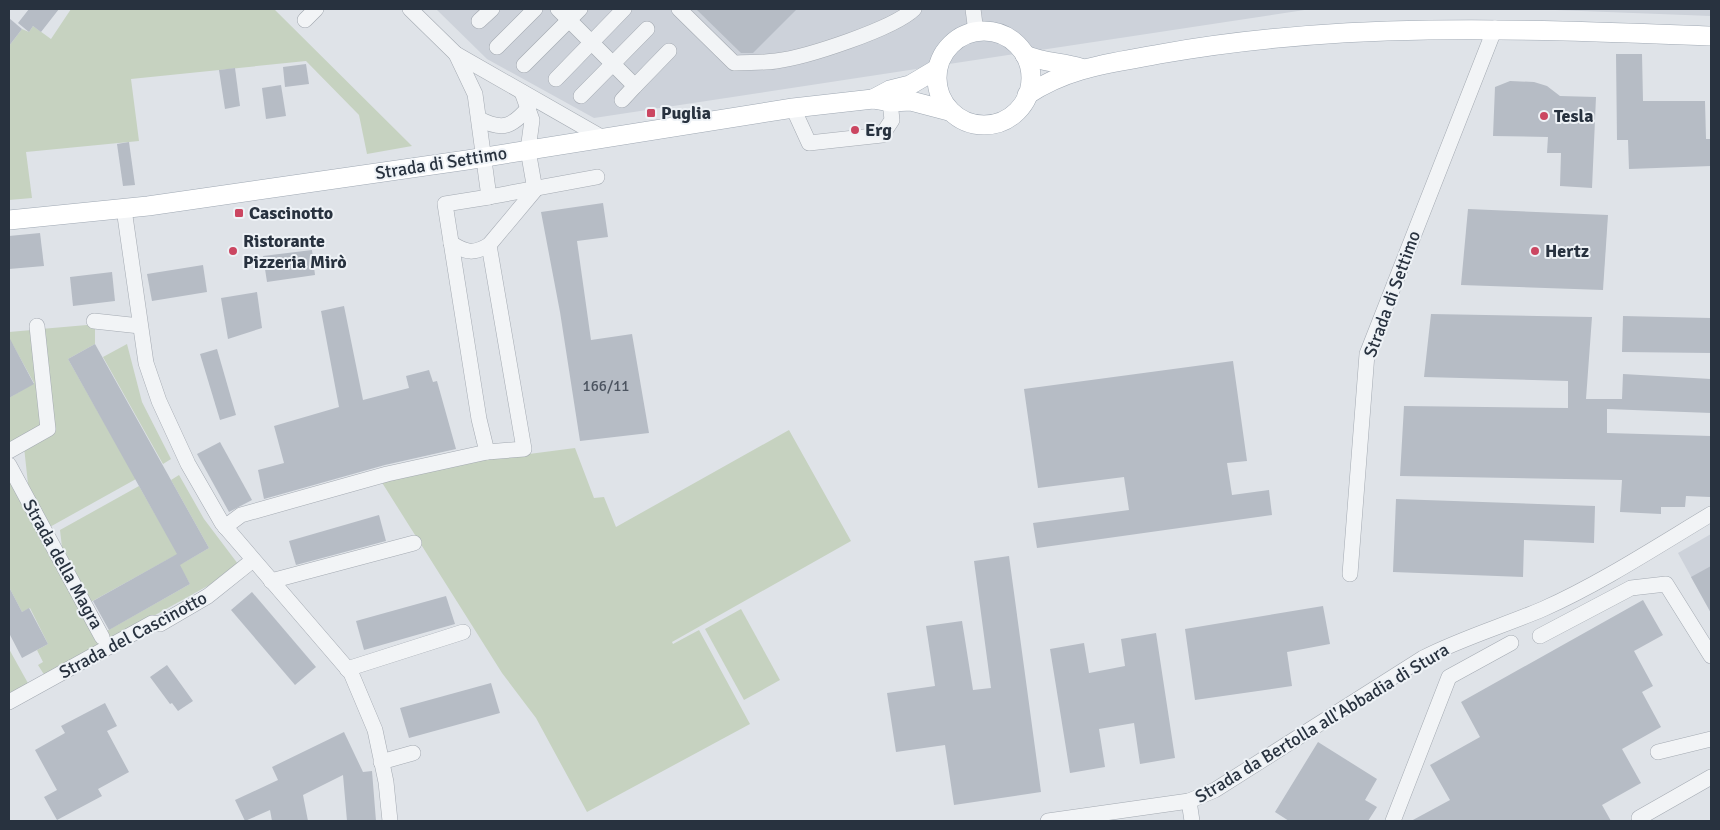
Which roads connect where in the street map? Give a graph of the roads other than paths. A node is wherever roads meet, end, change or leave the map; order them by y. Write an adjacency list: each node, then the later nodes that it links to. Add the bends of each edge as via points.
1 (316, 9): 11 (street)
2 (410, 9): 21 (street)
3 (492, 9): 13 (street)
4 (535, 9): 19 (street)
5 (558, 9): 12 (street)
6 (580, 9): 12 (street)
7 (624, 9): 18 (street)
8 (679, 9): 9 (street, via 734,63 776,61 854,40 907,16)
9 (914, 9)
10 (973, 9): 16 (street)
11 (305, 20)
12 (569, 20): 18 (street); 24 (street)
13 (480, 21)
14 (1495, 28): 17 (main road); 25 (main road, via 1351,31 1191,48); 58 (street, Strada di Settimo, via 1367,354)
15 (647, 30): 23 (street)
16 (976, 32): 22 (main road, via 992,32 1006,37); 26 (main road, via 962,36 950,45)
17 (1711, 36)
18 (591, 42): 23 (street); 27 (street)
19 (497, 47)
20 (669, 51): 28 (street)
21 (456, 54): 29 (street); 37 (street, via 475,94)
22 (1025, 55): 25 (main road, via 1051,64 1064,63); 30 (main road, via 1031,74)
23 (613, 64): 28 (street); 31 (street)
24 (524, 65)
25 (1081, 68): 30 (main road, via 1047,82)
26 (938, 69): 33 (main road, Strada di Settimo, via 910,85 890,90); 36 (main road, via 941,98)
27 (556, 79)
28 (635, 86): 32 (street)
29 (522, 92): 34 (street); 38 (street)
30 (1027, 95): 36 (main road, via 1012,116 998,123 982,125 967,122)
31 (581, 96)
32 (622, 100)
33 (882, 100): 35 (main road, Strada di Settimo); 35 (street, via 892,120 882,135 809,142); 36 (main road, Strada di Settimo, via 911,101)
34 (529, 107): 37 (street, via 508,125 493,126); 39 (street, via 532,120)
35 (793, 108): 38 (main road, Strada di Settimo)
36 (950, 111)
37 (479, 119): 40 (street)
38 (603, 138): 39 (main road, Strada di Settimo)
39 (528, 150): 40 (main road, Strada di Settimo); 42 (street)
40 (484, 157): 43 (street); 44 (main road, Strada di Settimo)
41 (597, 177): 42 (street)
42 (535, 190): 43 (street); 47 (street)
43 (489, 197): 46 (street, via 445,204)
44 (124, 208): 45 (main road, Strada di Settimo); 50 (street)
45 (9, 220)
46 (451, 244): 47 (street, via 464,252 475,252); 52 (street)
47 (489, 245): 52 (street, via 524,449)
48 (94, 321): 50 (street)
49 (37, 326): 51 (street, via 48,429)
50 (140, 326): 55 (street, via 148,371 159,401)
51 (9, 452)
52 (487, 452): 55 (street, via 387,474 240,515)
53 (9, 465): 62 (street, Strada della Magra)
54 (1711, 514): 72 (street, Strada da Bertolla all'Abbadia di Stura, via 1543,609 1424,658 1215,790)
55 (225, 527): 57 (street)
56 (414, 543): 59 (street)
57 (253, 560): 59 (street); 66 (street, Strada del Cascinotto, via 208,596 160,624 152,623)
58 (1350, 574)
59 (271, 581): 65 (street)
60 (463, 632): 65 (street)
61 (1540, 636): 64 (street, via 1631,588 1666,584)
62 (102, 637)
63 (1511, 643): 77 (street, via 1449,677)
64 (1711, 656)
65 (347, 669): 70 (street, via 374,730)
66 (9, 702)
67 (1711, 739): 68 (street)
68 (1658, 752)
69 (413, 753): 70 (street)
70 (382, 762): 74 (street)
71 (1711, 777): 73 (street)
72 (1189, 801): 75 (street); 76 (street, Strada da Bertolla all'Abbadia di Stura)
73 (1639, 818)
74 (390, 821)
75 (1048, 821)
76 (1192, 821)
77 (1393, 821)

